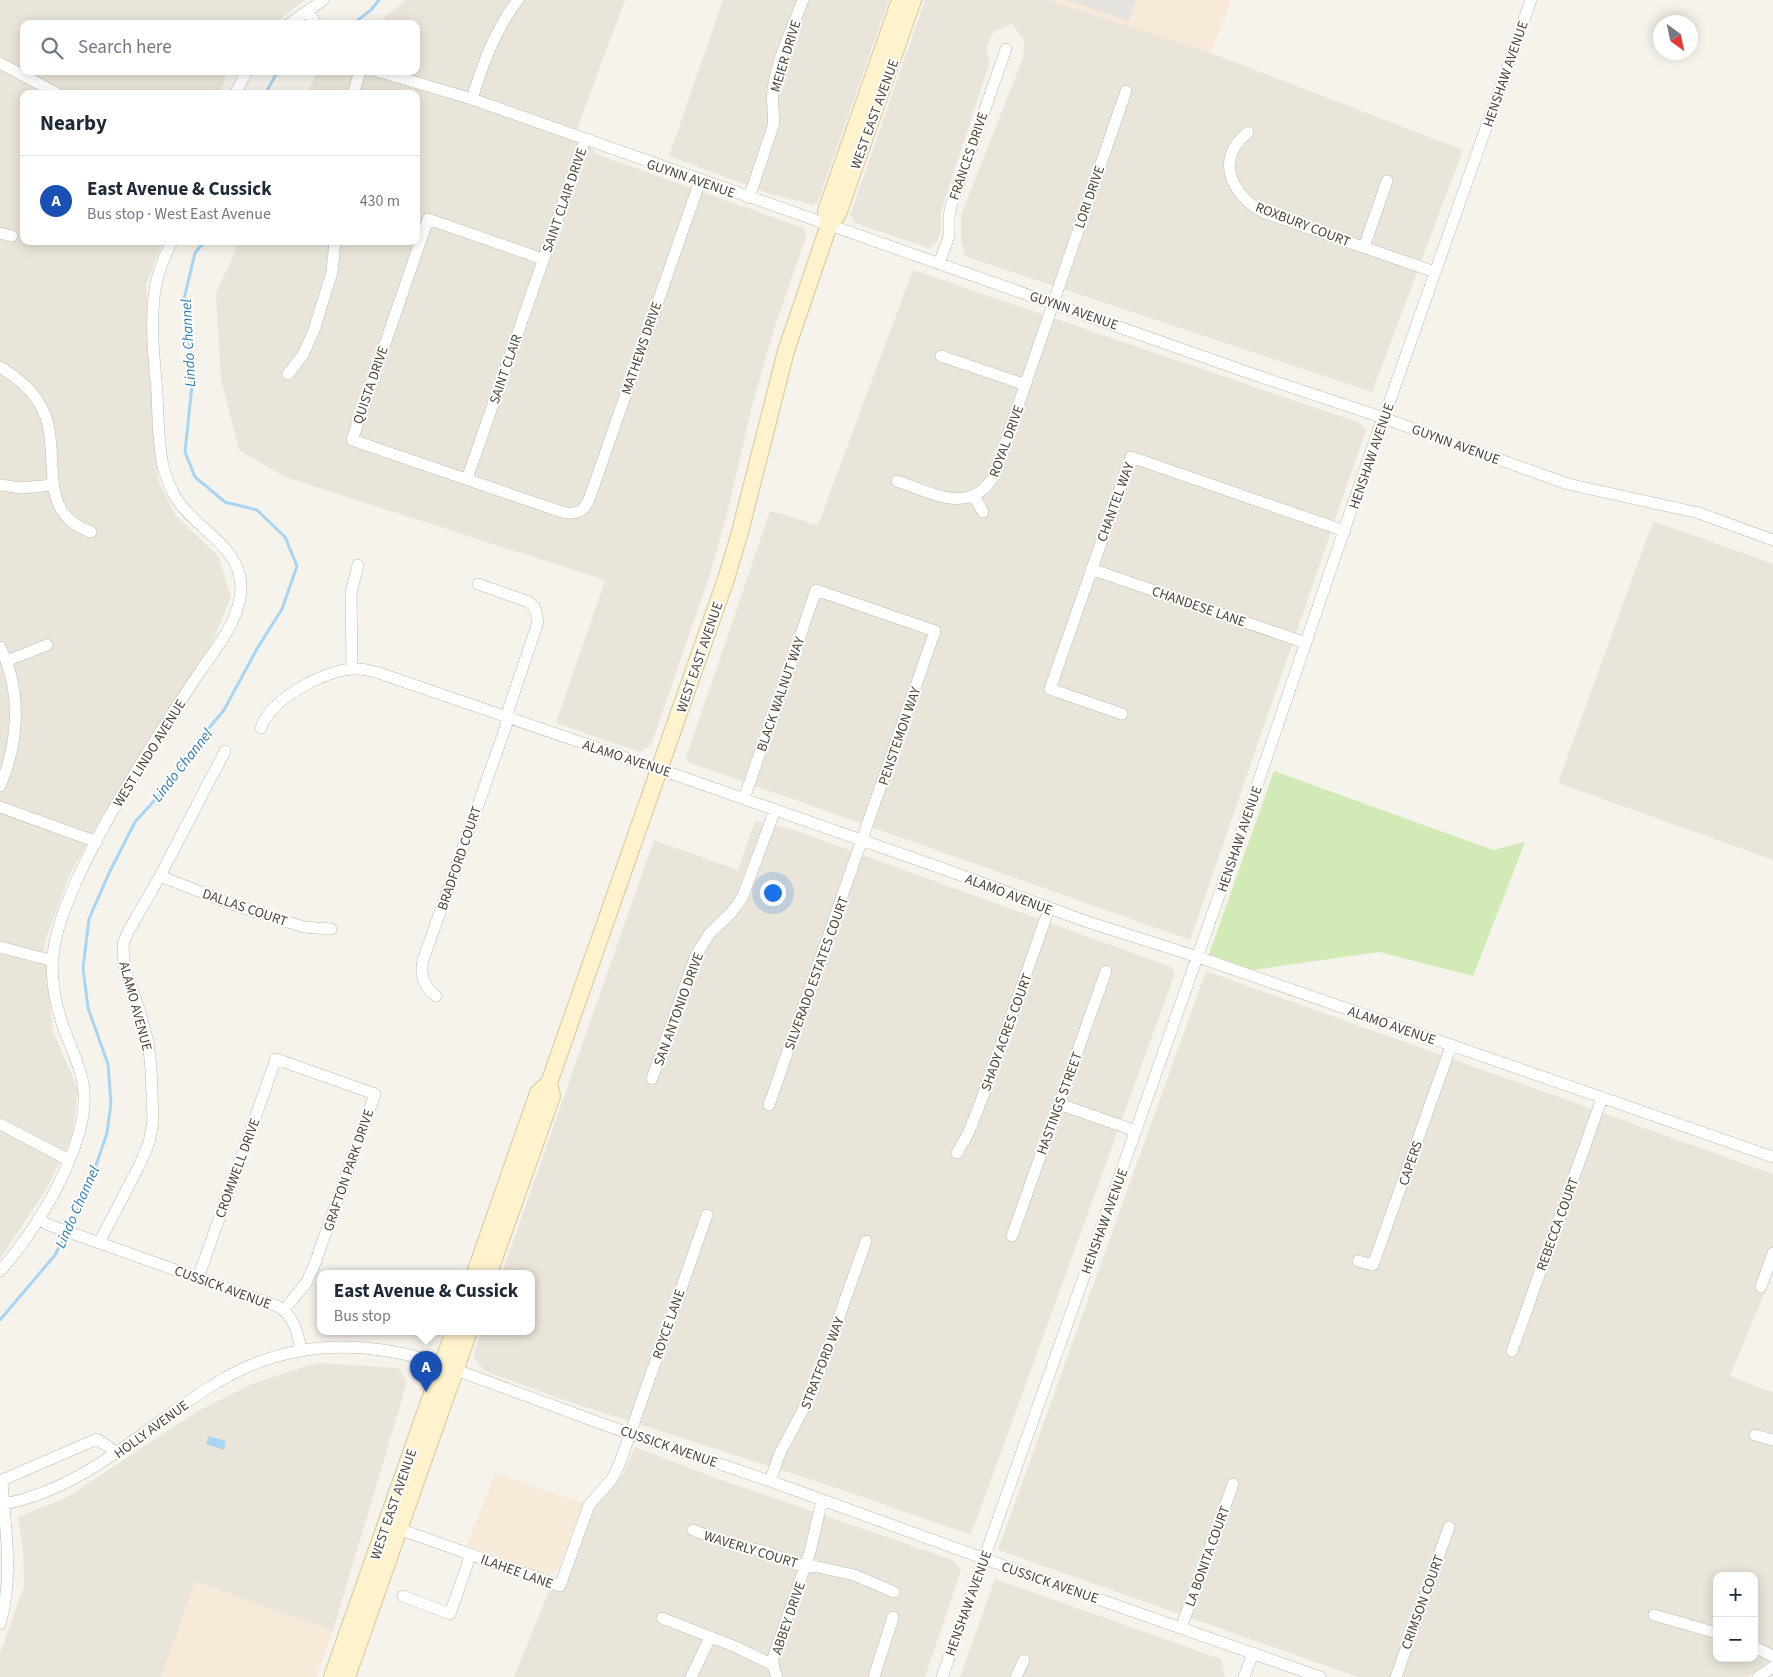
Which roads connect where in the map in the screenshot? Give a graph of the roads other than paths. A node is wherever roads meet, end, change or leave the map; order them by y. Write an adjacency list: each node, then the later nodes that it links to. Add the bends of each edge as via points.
1 (322, 0): 7 (street)
2 (518, 0): 21 (street, via 493,39)
3 (802, 0): 26 (street, MEIER DRIVE, via 775,81 773,126)
4 (900, 0): 27 (main road, WEST EAST AVENUE, via 826,211)
5 (913, 0): 27 (main road, WEST EAST AVENUE, via 838,214)
6 (1531, 0): 37 (street, HENSHAW AVENUE)
7 (307, 11): 8 (street); 9 (street)
8 (295, 20)
9 (313, 20)
10 (1006, 49): 36 (street, FRANCES DRIVE, via 952,203 949,236)
11 (0, 63): 12 (street)
12 (20, 74)
13 (22, 75): 17 (street)
14 (245, 75): 18 (street)
15 (359, 75): 19 (street)
16 (391, 75): 21 (street, GUYNN AVENUE)
17 (51, 90)
18 (238, 90)
19 (354, 90)
20 (1126, 91): 38 (street, LORI DRIVE)
21 (472, 99): 23 (street, GUYNN AVENUE)
22 (1248, 132): 34 (street, ROXBURY COURT, via 1230,159 1232,176 1244,200 1265,213)
23 (585, 140): 24 (street, GUYNN AVENUE); 35 (street, SAINT CLAIR DRIVE)
24 (700, 180): 26 (street, GUYNN AVENUE); 49 (street, MATHEWS DRIVE, via 590,496)
25 (1386, 181): 34 (street)
26 (749, 198): 27 (street, GUYNN AVENUE)
27 (829, 225): 36 (street, GUYNN AVENUE); 67 (main road, WEST EAST AVENUE, via 786,351 732,560)
28 (0, 233): 29 (street)
29 (12, 236)
30 (420, 240): 35 (street, QUISTA DRIVE, via 428,219)
31 (170, 245): 73 (street, WEST LINDO AVENUE, via 157,280 153,313 163,464 168,483 180,504 234,561 241,595 226,632 153,744)
32 (335, 245): 41 (street, via 332,272 314,330 304,355)
33 (418, 245): 44 (street, QUISTA DRIVE, via 352,440)
34 (1364, 247): 37 (street, ROXBURY COURT)
35 (543, 259): 44 (street, SAINT CLAIR)
36 (939, 264): 38 (street, GUYNN AVENUE)
37 (1435, 272): 43 (street, HENSHAW AVENUE)
38 (1054, 304): 42 (street, ROYAL DRIVE); 43 (street, GUYNN AVENUE)
39 (941, 356): 42 (street)
40 (0, 367): 47 (street, via 23,383 41,406 50,435)
41 (288, 374)
42 (1026, 385): 48 (street, ROYAL DRIVE, via 994,476)
43 (1384, 418): 51 (street, HENSHAW AVENUE); 53 (street, GUYNN AVENUE, via 1568,484 1699,513)
44 (467, 479): 49 (street, QUISTA DRIVE, via 568,514)
45 (898, 481): 48 (street, via 950,499)
46 (0, 485): 47 (street, via 21,488)
47 (53, 485): 52 (street, via 65,515 75,525)
48 (974, 496): 50 (street)
49 (579, 512)
50 (983, 512)
51 (1345, 531): 55 (street, CHANTEL WAY, via 1131,456); 58 (street, HENSHAW AVENUE)
52 (91, 532)
53 (1773, 540)
54 (358, 565): 62 (street, via 351,593)
55 (1092, 569): 58 (street, CHANDESE LANE); 63 (street, CHANTEL WAY, via 1050,689)
56 (478, 584): 64 (street, BRADFORD COURT, via 524,600 535,608 538,617 538,626)
57 (816, 590): 69 (street, BLACK WALNUT WAY); 72 (street, PENSTEMON WAY, via 935,631)
58 (1306, 643): 78 (street, HENSHAW AVENUE)
59 (46, 645): 61 (street)
60 (0, 647): 61 (street)
61 (6, 661): 68 (street, via 14,692 15,718 11,757)
62 (352, 669): 64 (street, ALAMO AVENUE, via 379,673); 65 (street, ALAMO AVENUE, via 322,677 300,689 266,716)
63 (1122, 714)
64 (507, 718): 67 (street, ALAMO AVENUE); 81 (street, BRADFORD COURT, via 423,960 423,979)
65 (261, 728)
66 (225, 751): 74 (street, ALAMO AVENUE)
67 (660, 770): 69 (street, ALAMO AVENUE); 85 (main road, WEST EAST AVENUE)
68 (0, 786)
69 (744, 799): 71 (street, ALAMO AVENUE)
70 (0, 807): 73 (street)
71 (775, 810): 72 (street, ALAMO AVENUE); 84 (street, SAN ANTONIO DRIVE, via 742,898 710,933 696,955)
72 (863, 841): 75 (street, ALAMO AVENUE); 88 (street, SILVERADO ESTATES COURT)
73 (97, 842): 79 (street, WEST LINDO AVENUE, via 65,909)
74 (160, 876): 76 (street, DALLAS COURT, via 231,904 304,927); 98 (street, ALAMO AVENUE, via 128,932 122,950 148,1041 152,1133 140,1164)
75 (1049, 909): 78 (street, ALAMO AVENUE); 91 (street, SHADY ACRES COURT, via 981,1101)
76 (332, 929)
77 (0, 947): 79 (street)
78 (1198, 957): 82 (street, ALAMO AVENUE); 90 (street, HENSHAW AVENUE)
79 (52, 959): 93 (street, WEST LINDO AVENUE, via 59,1012 80,1070 84,1092 82,1127)
80 (1106, 971): 87 (street, HASTINGS STREET)
81 (436, 996)
82 (1451, 1046): 86 (street, ALAMO AVENUE); 100 (street, CAPERS, via 1373,1265)
83 (276, 1059): 104 (street, CROMWELL DRIVE); 106 (street, GRAFTON PARK DRIVE, via 375,1094 314,1266 306,1283)
84 (652, 1079)
85 (549, 1083): 101 (main road, WEST EAST AVENUE, via 538,1093); 102 (main road, WEST EAST AVENUE, via 552,1096)
86 (1602, 1098): 92 (street, ALAMO AVENUE); 110 (street, REBECCA COURT)
87 (1059, 1104): 90 (street); 96 (street, HASTINGS STREET)
88 (769, 1105)
89 (0, 1124): 93 (street)
90 (1136, 1131): 125 (street, HENSHAW AVENUE)
91 (957, 1153)
92 (1773, 1157)
93 (69, 1160): 95 (street, WEST LINDO AVENUE)
94 (707, 1214): 112 (street, ROYCE LANE)
95 (43, 1222): 98 (street, CUSSICK AVENUE); 103 (street, WEST LINDO AVENUE)
96 (1012, 1236)
97 (866, 1241): 117 (street, STRATFORD WAY, via 812,1393 780,1453)
98 (99, 1242): 104 (street, CUSSICK AVENUE)
99 (1773, 1253): 105 (street)
100 (1358, 1261)
101 (476, 1270)
102 (490, 1270)
103 (0, 1271)
104 (198, 1278): 106 (street, CUSSICK AVENUE)
105 (1761, 1287)
106 (284, 1310): 109 (street, CUSSICK AVENUE, via 295,1325)
107 (453, 1335): 111 (main road, WEST EAST AVENUE)
108 (467, 1335): 111 (main road, WEST EAST AVENUE)
109 (301, 1350): 111 (street, CUSSICK AVENUE, via 362,1346 387,1349); 115 (street, HOLLY AVENUE, via 255,1364 224,1378)
110 (1512, 1351)
111 (449, 1367): 112 (street, CUSSICK AVENUE); 122 (main road, WEST EAST AVENUE); 142 (main road, WEST EAST AVENUE)
112 (629, 1433): 117 (street, CUSSICK AVENUE); 124 (street, ILAHEE LANE, via 616,1472 585,1514 560,1586)
113 (1755, 1435): 114 (street)
114 (1773, 1440)
115 (117, 1453): 116 (street, via 97,1439); 120 (street, HOLLY AVENUE, via 66,1484)
116 (1, 1481): 120 (street)
117 (770, 1481): 119 (street, CUSSICK AVENUE)
118 (1233, 1484): 133 (street, LA BONITA COURT)
119 (822, 1500): 125 (street, CUSSICK AVENUE); 126 (street, ABBEY DRIVE)
120 (2, 1504): 132 (street, via 9,1567)
121 (1449, 1527): 151 (street, CRIMSON COURT)
122 (399, 1529): 124 (street, ILAHEE LANE); 143 (main road, WEST EAST AVENUE)
123 (693, 1530): 126 (street, WAVERLY COURT, via 725,1543)
124 (471, 1554): 128 (street, via 450,1614)
125 (984, 1559): 133 (street, CUSSICK AVENUE); 147 (street, HENSHAW AVENUE)
126 (806, 1565): 127 (street, WAVERLY COURT, via 854,1575); 140 (street, ABBEY DRIVE)
127 (894, 1592)
128 (403, 1596)
129 (1654, 1615): 134 (street)
130 (893, 1617): 146 (street)
131 (662, 1618): 135 (street)
132 (0, 1624)
133 (1181, 1628): 137 (street, CUSSICK AVENUE)
134 (1713, 1632)
135 (710, 1638): 140 (street); 144 (street)
136 (1758, 1650): 138 (street)
137 (1252, 1653): 149 (street); 150 (street, CUSSICK AVENUE)
138 (1773, 1656)
139 (1024, 1660): 148 (street)
140 (773, 1665): 145 (street, ABBEY DRIVE)
141 (1773, 1667): 152 (street)
142 (332, 1677)
143 (347, 1677)
144 (691, 1677)
145 (777, 1677)
146 (874, 1677)
147 (942, 1677)
148 (1016, 1677)
149 (1244, 1677)
150 (1320, 1677)
151 (1396, 1677)
152 (1758, 1677)

